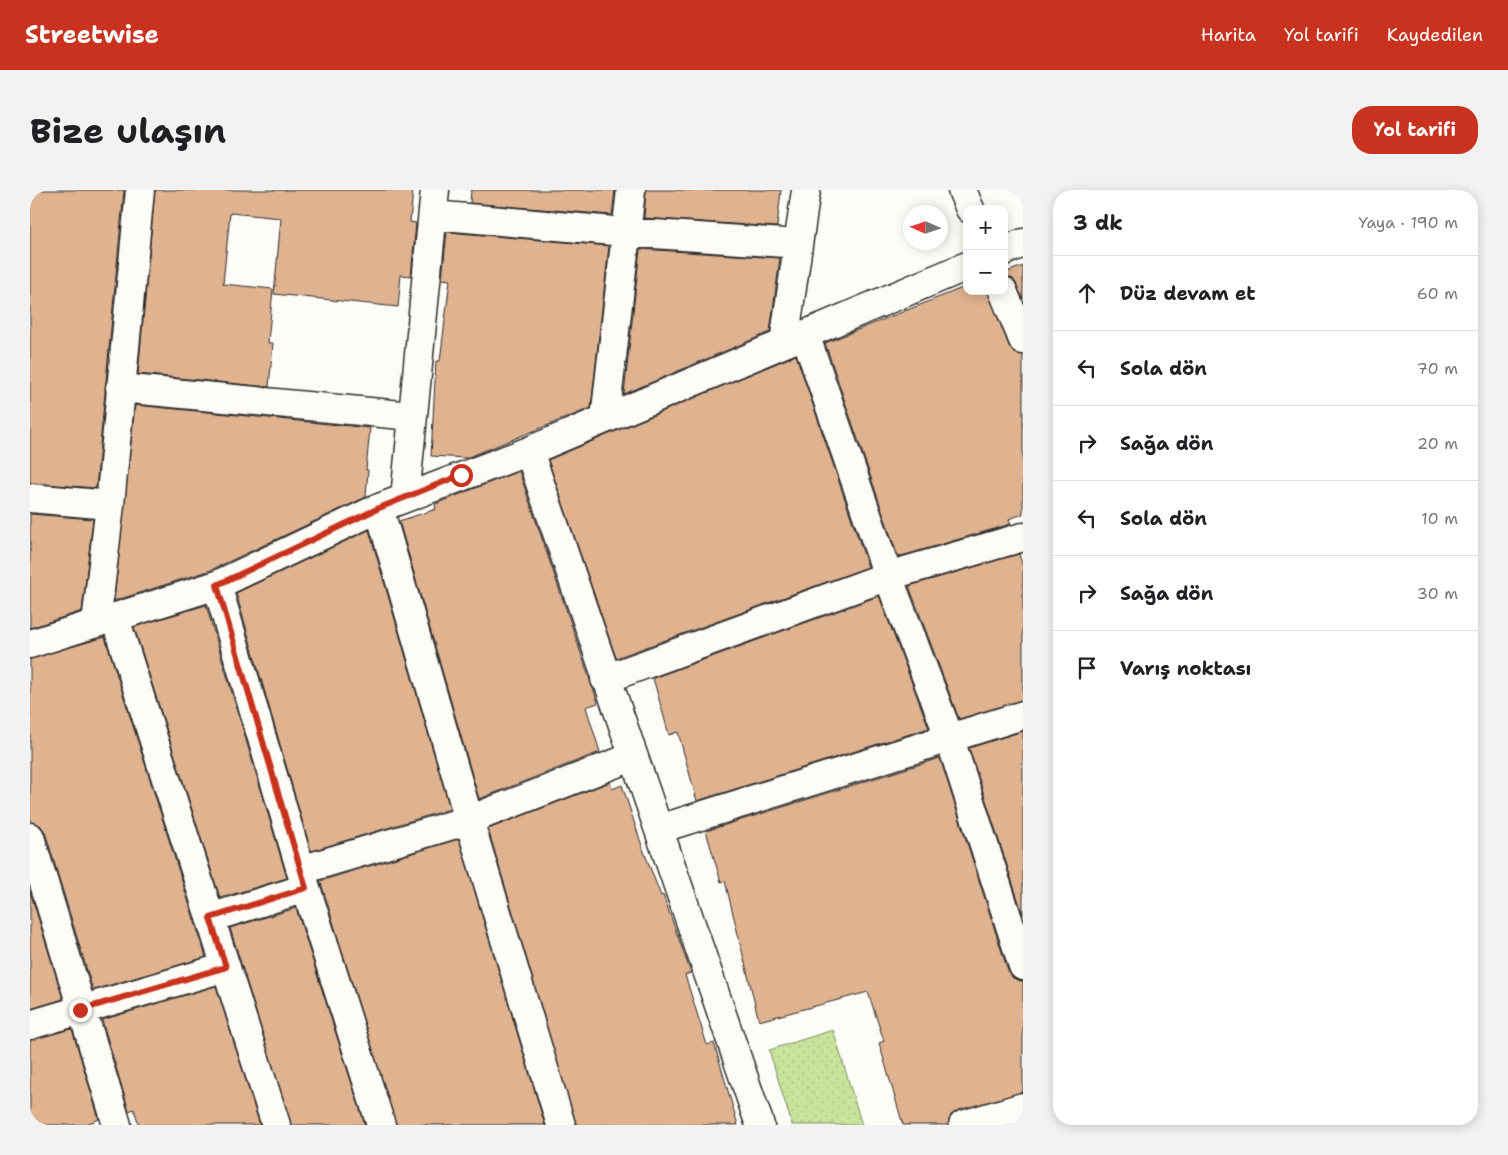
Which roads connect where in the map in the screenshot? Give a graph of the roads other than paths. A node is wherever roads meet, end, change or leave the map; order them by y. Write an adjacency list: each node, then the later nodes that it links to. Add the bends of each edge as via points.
1 (140, 190): 15 (street)
2 (631, 190): 7 (street)
3 (806, 190): 8 (street)
4 (962, 190): 6 (street)
5 (434, 202): 7 (street); 16 (street)
6 (968, 205)
7 (625, 232): 8 (street); 17 (street)
8 (798, 244): 13 (street)
9 (1023, 244): 10 (street)
10 (1007, 250)
11 (963, 268): 13 (street)
12 (1005, 295): 14 (street)
13 (795, 338): 17 (street); 24 (street)
14 (1023, 340)
15 (120, 388): 16 (street); 21 (street)
16 (412, 416): 20 (street)
17 (605, 419): 18 (street)
18 (529, 451): 20 (street); 28 (street)
19 (30, 498): 21 (street)
20 (405, 498): 22 (street)
21 (110, 505): 26 (street)
22 (379, 508): 25 (street); 32 (street)
23 (1023, 537): 24 (street)
24 (888, 576): 28 (street); 30 (street)
25 (217, 585): 26 (street); 35 (street)
26 (106, 620): 27 (street); 36 (street)
27 (30, 644)
28 (605, 679): 31 (street)
29 (1023, 715): 30 (street)
30 (950, 739): 33 (street); 37 (street)
31 (632, 757): 32 (street); 33 (street)
32 (469, 820): 35 (street); 45 (street)
33 (658, 829): 46 (street)
34 (30, 837): 39 (street)
35 (304, 879): 36 (street); 44 (street)
36 (210, 918): 38 (street)
37 (1023, 966)
38 (226, 967): 39 (street); 43 (street)
39 (80, 1010): 40 (street); 42 (street)
40 (30, 1025)
41 (1023, 1107): 47 (street)
42 (117, 1125)
43 (276, 1125)
44 (381, 1125)
45 (561, 1125)
46 (760, 1125)
47 (963, 1125)

